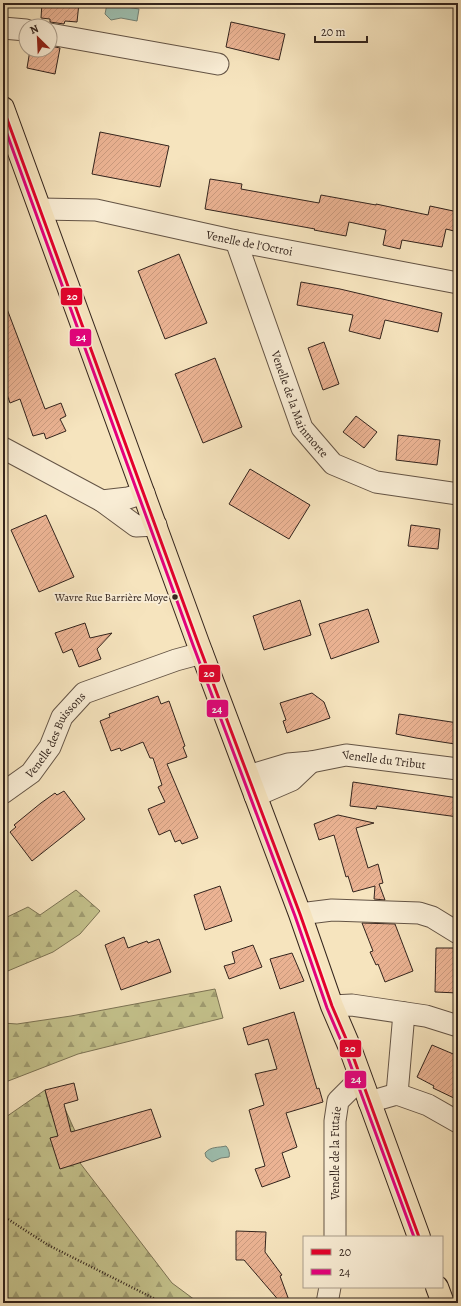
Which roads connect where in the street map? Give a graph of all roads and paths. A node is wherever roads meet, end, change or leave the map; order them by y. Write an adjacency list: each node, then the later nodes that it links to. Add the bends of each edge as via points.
1 (3, 28): 2 (street)
2 (18, 29)
3 (58, 35): 4 (street)
4 (218, 64)
5 (3, 108): 6 (main road)
6 (40, 209): 7 (street, Venelle de l'Octroi, via 96,210); 10 (main road)
7 (236, 241): 8 (street, Venelle de l'Octroi); 11 (street, Venelle de la Mainmorte, via 302,428 333,464 376,482)
8 (458, 283)
9 (3, 448): 12 (street)
10 (144, 492): 12 (street, via 128,498); 13 (main road)
11 (458, 494)
12 (102, 501): 13 (street, via 136,526)
13 (156, 525): 14 (main road)
14 (202, 653): 17 (main road); 18 (street, Venelle des Buissons, via 84,693 62,717 50,747 31,773)
15 (311, 762): 16 (street, Venelle du Tribut, via 346,755); 17 (street, Venelle du Tribut, via 288,764); 19 (street, via 292,780)
16 (458, 769)
17 (248, 776): 19 (main road)
18 (3, 793)
19 (255, 796): 20 (main road)
20 (300, 914): 21 (street, via 332,910 419,913 432,917); 22 (main road)
21 (458, 933)
22 (332, 1006): 23 (street, via 352,1005); 25 (main road)
23 (404, 1013): 24 (street, via 426,1016); 26 (street)
24 (458, 1026)
25 (361, 1078): 27 (main road); 30 (street, Venelle de la Futaie, via 338,1101 335,1121)
26 (397, 1094): 27 (street); 28 (street, via 428,1105)
27 (370, 1102): 31 (main road)
28 (458, 1122)
29 (3, 1216): 34 (path, via 48,1245)
30 (335, 1236)
31 (419, 1236)
32 (330, 1288): 35 (street)
33 (437, 1288): 36 (main road)
34 (163, 1303)
35 (327, 1303)
36 (443, 1303)

